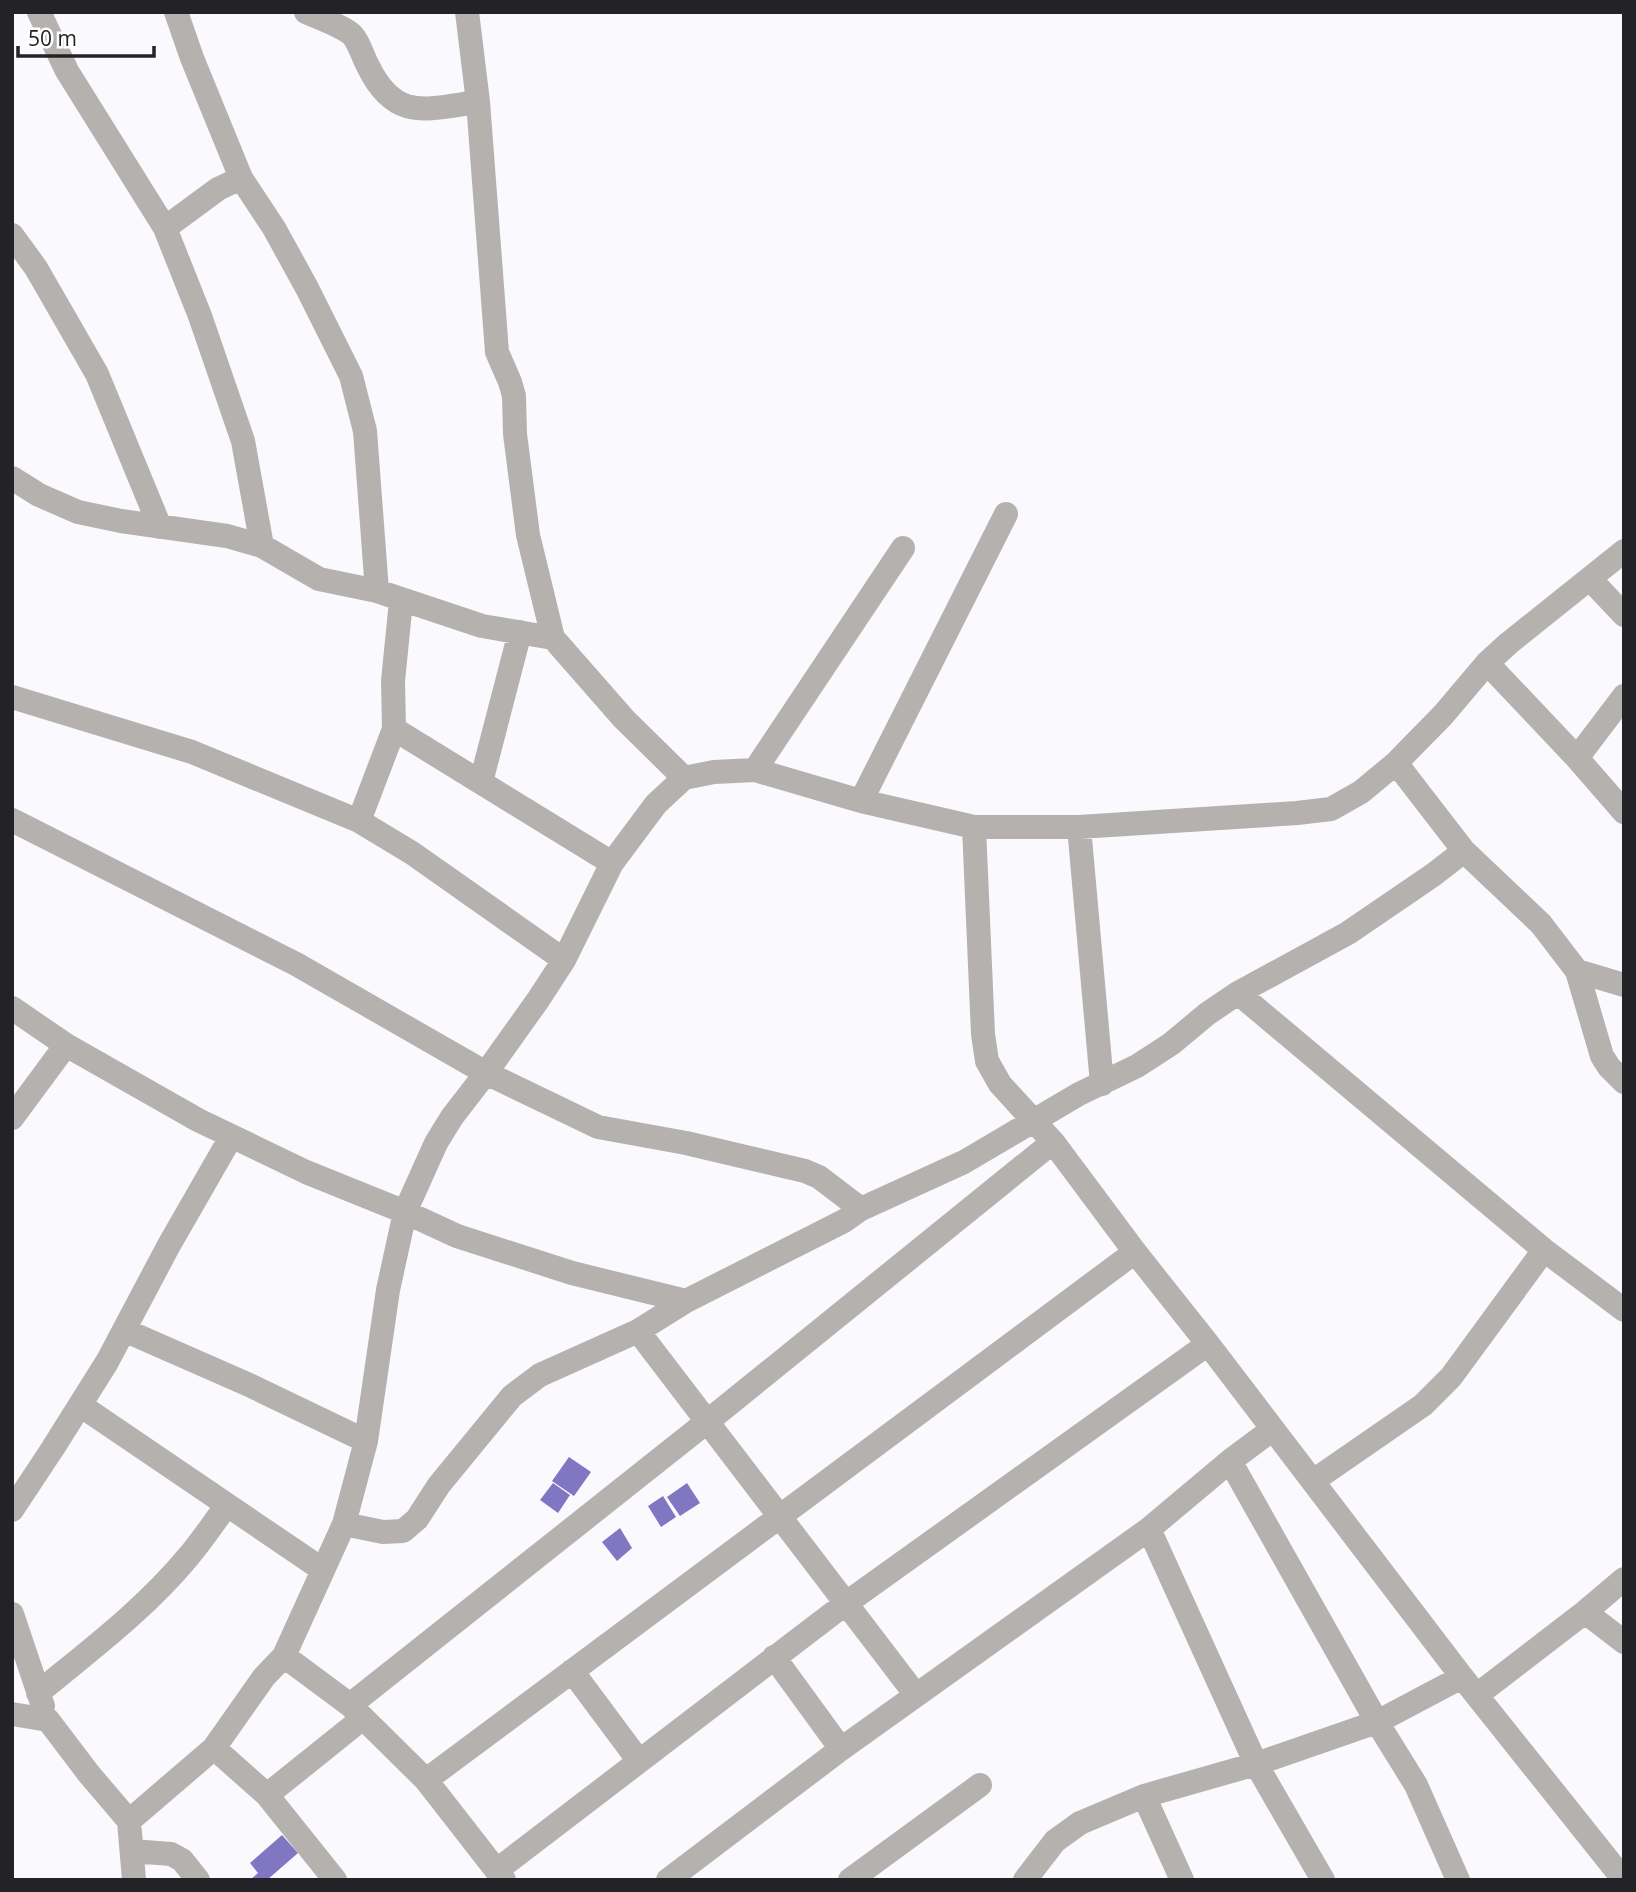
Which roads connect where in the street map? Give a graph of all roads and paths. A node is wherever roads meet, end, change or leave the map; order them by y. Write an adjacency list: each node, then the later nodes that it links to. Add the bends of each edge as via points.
1 (38, 12): 8 (street, via 67,71)
2 (176, 12): 7 (street)
3 (306, 12): 5 (street)
4 (467, 12): 6 (street)
5 (349, 23): 6 (street, via 386,95 421,109)
6 (478, 102): 21 (street, via 497,352 514,396 528,534)
7 (241, 178): 8 (street); 17 (street, via 301,276 351,376 365,431)
8 (165, 228): 13 (street, via 201,316 243,441)
9 (12, 235): 12 (street, via 97,374)
10 (12, 478): 12 (street, via 78,512)
11 (1006, 514): 31 (street)
12 (160, 527): 13 (street)
13 (262, 546): 17 (street, via 319,579)
14 (903, 548): 28 (street)
15 (1624, 551): 16 (street)
16 (1590, 579): 19 (street); 22 (street)
17 (377, 592): 18 (street)
18 (401, 600): 20 (street, via 482,626); 25 (street, via 393,681)
19 (1624, 615)
20 (520, 632): 21 (street); 30 (street)
21 (553, 638): 29 (street)
22 (1487, 663): 26 (street); 27 (street)
23 (1624, 696): 26 (street)
24 (12, 697): 34 (street, via 192,752)
25 (394, 729): 30 (street); 34 (street)
26 (1577, 758): 32 (street)
27 (1396, 763): 36 (street, via 1331,809); 37 (street)
28 (755, 770): 29 (street); 31 (street)
29 (684, 778): 38 (street, via 656,804)
30 (481, 782): 38 (street)
31 (861, 801): 35 (street)
32 (1624, 812)
33 (12, 820): 45 (street, via 296,964)
34 (359, 821): 39 (street)
35 (974, 827): 36 (street); 49 (street, via 987,1061 1000,1084)
36 (1079, 827): 47 (street)
37 (1464, 851): 40 (street, via 1541,924); 42 (street, via 1348,933)
38 (612, 863): 39 (street)
39 (564, 960): 45 (street)
40 (1577, 971): 41 (street); 46 (street, via 1602,1056)
41 (1624, 985)
42 (1238, 993): 47 (street, via 1160,1051); 54 (street)
43 (12, 1008): 44 (street)
44 (66, 1045): 48 (street); 50 (street)
45 (486, 1073): 52 (street, via 598,1127 805,1171); 53 (street, via 436,1143)
46 (1624, 1082)
47 (1101, 1084): 49 (street)
48 (12, 1118)
49 (1034, 1121): 51 (street); 52 (street, via 964,1162)
50 (231, 1137): 53 (street); 58 (street)
51 (1053, 1142): 55 (street); 62 (street)
52 (861, 1209): 56 (street)
53 (405, 1213): 56 (street, via 457,1236 572,1273); 64 (street, via 388,1290)
54 (1544, 1250): 57 (street); 67 (street, via 1451,1377 1423,1405)
55 (1135, 1252): 60 (street); 70 (street)
56 (686, 1301): 59 (street)
57 (1624, 1310)
58 (124, 1330): 61 (street); 64 (street)
59 (638, 1331): 62 (street); 71 (street, via 540,1375 512,1396 403,1531)
60 (1208, 1344): 63 (street); 75 (street)
61 (80, 1405): 66 (street); 68 (street)
62 (708, 1421): 70 (street); 85 (street)
63 (1273, 1429): 65 (street); 67 (street)
64 (366, 1441): 71 (street)
65 (1230, 1461): 72 (street); 88 (street)
66 (19, 1480): 69 (street)
67 (1313, 1481): 82 (street)
68 (227, 1505): 73 (street); 83 (street, via 166,1581)
69 (12, 1510)
70 (779, 1516): 75 (street); 81 (street)
71 (344, 1524): 73 (street)
72 (1149, 1530): 84 (street); 92 (street)
73 (323, 1570): 79 (street)
74 (1624, 1579): 76 (street)
75 (845, 1604): 80 (street); 84 (street)
76 (1584, 1612): 78 (street); 82 (street)
77 (12, 1614): 83 (street)
78 (1624, 1642)
79 (284, 1656): 85 (street); 89 (street)
80 (774, 1657): 90 (street); 91 (street)
81 (572, 1671): 91 (street); 93 (street)
82 (1470, 1686): 88 (street); 109 (street)
83 (38, 1693): 87 (street)
84 (915, 1695): 90 (street)
85 (356, 1711): 93 (street); 95 (street)
86 (12, 1714): 87 (street)
87 (48, 1720): 97 (street)
88 (1377, 1722): 92 (street); 108 (street, via 1416,1785)
89 (214, 1748): 95 (street); 97 (street)
90 (841, 1749): 103 (street)
91 (639, 1761): 99 (street)
92 (1256, 1764): 96 (street); 107 (street)
93 (426, 1780): 99 (street)
94 (980, 1785): 104 (street)
95 (267, 1795): 102 (street)
96 (1144, 1796): 105 (street, via 1080,1823 1055,1841); 106 (street)
97 (129, 1821): 98 (street)
98 (132, 1851): 100 (street); 101 (street, via 171,1854)
99 (500, 1875)
100 (134, 1880)
101 (198, 1880)
102 (335, 1880)
103 (668, 1880)
104 (850, 1880)
105 (1025, 1880)
106 (1182, 1880)
107 (1323, 1880)
108 (1458, 1880)
109 (1624, 1880)

